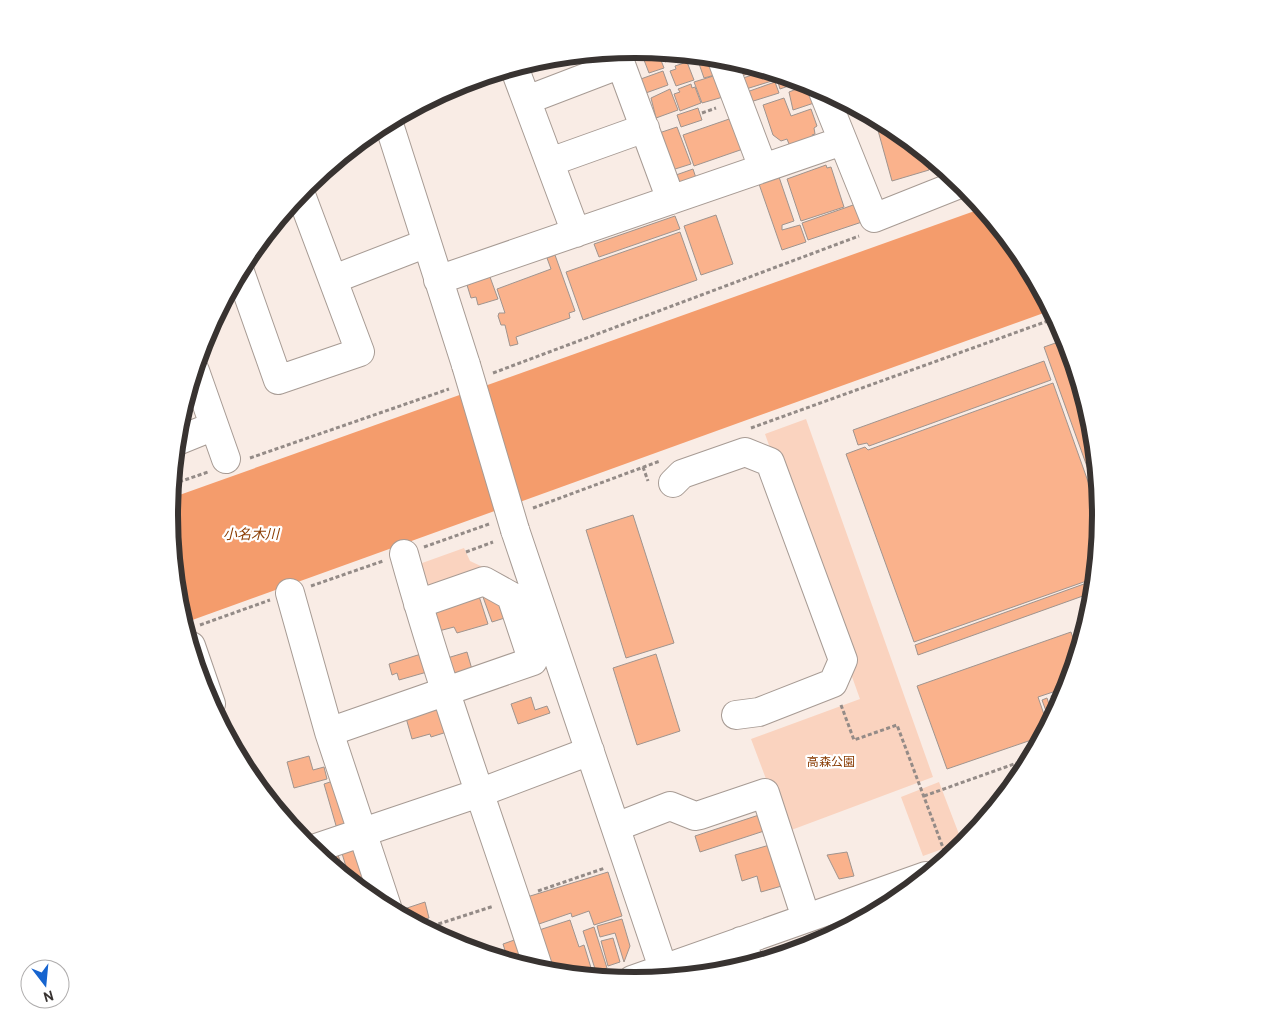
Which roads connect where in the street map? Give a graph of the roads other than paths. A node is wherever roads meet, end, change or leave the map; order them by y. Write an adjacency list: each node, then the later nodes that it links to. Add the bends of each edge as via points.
1 (617, 58): 6 (street)
2 (619, 58): 7 (street)
3 (725, 66): 11 (street)
4 (516, 73): 6 (street)
5 (826, 99): 9 (street)
6 (527, 100): 10 (street)
7 (645, 128): 10 (street); 13 (street)
8 (391, 129): 16 (street)
9 (842, 141): 11 (street); 12 (street, via 874,218)
10 (550, 162): 15 (street)
11 (763, 168): 13 (street)
12 (954, 186)
13 (671, 200): 15 (street)
14 (303, 201): 17 (street)
15 (576, 233): 18 (street)
16 (427, 243): 17 (street); 18 (street)
17 (334, 280): 19 (street, via 360,352 278,380)
18 (438, 280): 27 (street, bridge, via 461,376 510,524)
19 (243, 281)
20 (198, 383): 21 (street)
21 (214, 426): 22 (street); 23 (street)
22 (185, 438)
23 (227, 463)
24 (404, 554): 26 (street)
25 (290, 593): 30 (street)
26 (418, 604): 27 (street, via 484,581 511,596); 29 (street)
27 (542, 645): 29 (street, via 533,661); 31 (street)
28 (833, 683): 28 (street, via 843,660 770,462 745,452 682,474 673,482 686,483 744,462 764,470 834,660 824,678 755,703 736,715 759,712)
29 (446, 692): 30 (street); 32 (street)
30 (329, 732): 34 (street)
31 (590, 751): 32 (street); 33 (street)
32 (478, 793): 34 (street); 40 (street)
33 (616, 827): 38 (street, via 670,806 695,816 765,793); 42 (street)
34 (363, 832): 35 (street); 37 (street)
35 (321, 846)
36 (901, 886): 38 (street)
37 (383, 895)
38 (806, 918): 39 (street)
39 (746, 952): 41 (street)
40 (536, 961)
41 (676, 970)
42 (663, 971)

